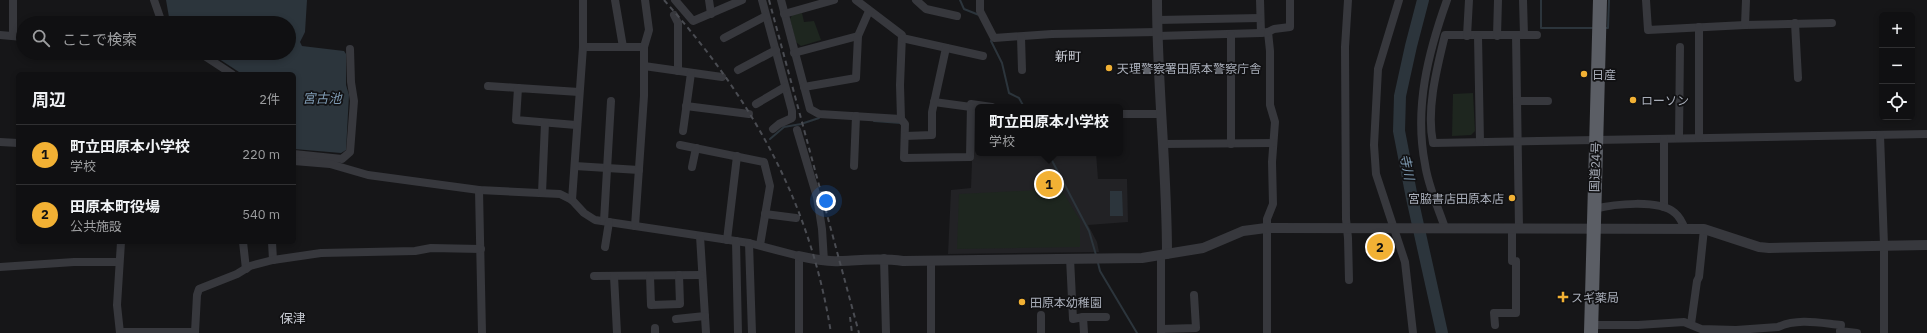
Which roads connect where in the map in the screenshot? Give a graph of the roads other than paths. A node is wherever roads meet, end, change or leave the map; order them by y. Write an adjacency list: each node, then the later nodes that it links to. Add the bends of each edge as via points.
1 (13, 0): 46 (street)
2 (154, 0): 31 (street)
3 (583, 0): 56 (street)
4 (615, 0): 57 (street)
5 (645, 0): 58 (street, via 650,30)
6 (675, 0): 28 (street, via 693,21)
7 (709, 0): 28 (street)
8 (742, 0): 28 (street)
9 (762, 0): 32 (street)
10 (780, 0): 29 (street)
11 (834, 0): 29 (street)
12 (856, 0): 27 (street)
13 (916, 0): 33 (street, via 926,9)
14 (980, 0): 52 (street, via 980,11 994,38)
15 (1157, 0): 35 (street)
16 (1260, 0): 34 (street)
17 (1290, 0): 40 (street, via 1290,27)
18 (1348, 0): 130 (street, via 1345,47)
19 (1399, 0): 131 (street, via 1378,69 1375,101 1376,174)
20 (1447, 0): 132 (street, via 1426,72 1421,105 1421,142 1425,166)
21 (1470, 0): 49 (street)
22 (1498, 0): 51 (street)
23 (1523, 0): 44 (street)
24 (1600, 0): 102 (highway, 国道24号)
25 (1646, 0): 39 (street, via 1648,30)
26 (1746, 0): 38 (street)
27 (869, 11): 48 (street); 54 (street, via 902,35)
28 (711, 14)
29 (784, 14): 62 (street)
30 (674, 15): 68 (street, via 678,23)
31 (160, 16)
32 (766, 16): 53 (street); 61 (street)
33 (957, 16)
34 (1260, 18): 35 (street); 40 (street)
35 (1157, 20): 41 (street)
36 (1795, 23): 37 (street); 38 (street); 72 (street)
37 (1832, 23)
38 (1745, 25): 39 (street)
39 (1699, 27): 101 (street)
40 (1265, 32): 43 (street); 105 (street, via 1270,51 1270,105 1275,122)
41 (1157, 34): 43 (street); 52 (street, via 1052,34); 88 (street)
42 (0, 35): 46 (street)
43 (1231, 35): 109 (street)
44 (1520, 35): 45 (street); 51 (street); 78 (street)
45 (1538, 35)
46 (13, 36): 47 (street)
47 (16, 36)
48 (858, 36): 62 (street); 75 (street, via 856,78)
49 (1467, 36): 50 (street); 106 (street, via 1445,35 1434,85 1431,133 1433,143)
50 (1478, 36): 51 (street); 106 (street)
51 (1497, 36)
52 (1021, 37): 67 (street)
53 (724, 38)
54 (902, 38): 59 (street); 90 (street)
55 (1680, 46): 100 (street)
56 (583, 47): 57 (street); 77 (street)
57 (623, 47): 58 (street)
58 (644, 47): 65 (street)
59 (946, 48): 63 (street); 81 (street)
60 (350, 49): 112 (street, via 354,101 350,152 342,159)
61 (776, 50): 66 (street); 74 (street)
62 (794, 52): 75 (street)
63 (983, 56)
64 (211, 60): 69 (street)
65 (644, 66): 68 (street); 119 (street)
66 (738, 70)
67 (1022, 70)
68 (678, 71): 70 (street)
69 (229, 72)
70 (690, 73): 71 (street); 84 (street)
71 (722, 77)
72 (1798, 78)
73 (488, 86): 76 (street)
74 (785, 87): 82 (street); 93 (street, via 792,118)
75 (804, 87): 89 (street, via 810,109 819,114)
76 (518, 88): 77 (street); 91 (street, via 516,120)
77 (579, 92): 92 (street)
78 (1517, 100): 80 (street); 103 (street)
79 (611, 101): 118 (street)
80 (1548, 101)
81 (934, 102): 85 (street); 98 (street, via 932,135)
82 (756, 104)
83 (975, 105): 85 (street, via 971,104)
84 (686, 106): 86 (street); 95 (street)
85 (971, 107): 98 (street, via 970,157 904,158)
86 (749, 114)
87 (1123, 114): 88 (street)
88 (1160, 114): 108 (street)
89 (856, 119): 90 (street); 116 (street)
90 (901, 119): 98 (street, via 905,124)
91 (544, 123): 92 (street); 121 (street)
92 (576, 125): 115 (street)
93 (773, 129)
94 (797, 130): 155 (street, via 817,197)
95 (683, 131)
96 (1927, 134): 97 (street)
97 (1880, 135): 101 (street); 145 (street)
98 (905, 136)
99 (1664, 138): 100 (street); 102 (street); 123 (street)
100 (1679, 138): 101 (street)
101 (1699, 138)
102 (1596, 140): 103 (street); 124 (highway, 国道24号)
103 (1518, 141): 106 (street); 133 (street)
104 (0, 142): 107 (street)
105 (1273, 142): 109 (street); 129 (street, via 1273,204)
106 (1480, 142)
107 (16, 144)
108 (1163, 144): 109 (street); 149 (street, via 1166,184)
109 (1231, 144)
110 (680, 145): 111 (street)
111 (696, 148): 113 (street); 117 (street)
112 (296, 154)
113 (737, 156): 125 (street, via 764,162 770,186); 138 (street)
114 (296, 161): 120 (street, via 330,164 368,174)
115 (575, 166): 118 (street); 122 (street)
116 (854, 166)
117 (692, 167)
118 (607, 168): 119 (street); 127 (street)
119 (639, 170): 128 (street)
120 (479, 190): 121 (street); 148 (street)
121 (542, 193): 122 (street, via 560,194)
122 (572, 200): 127 (street, via 594,220)
123 (1664, 207): 124 (street, via 1625,204); 135 (street, via 1676,213)
124 (1594, 209): 134 (highway, 国道24号)
125 (765, 214): 126 (street); 144 (street)
126 (796, 218)
127 (606, 222): 128 (street); 147 (street)
128 (634, 226): 137 (street)
129 (1266, 228): 130 (street); 149 (street, via 1243,231 1203,248); 187 (street)
130 (1347, 228): 131 (street); 164 (street)
131 (1395, 228): 132 (street); 188 (street, via 1404,262)
132 (1444, 228): 133 (street)
133 (1516, 228): 134 (street); 172 (street, via 1512,261 1516,261 1516,313 1494,313)
134 (1593, 229): 135 (street); 173 (highway, 国道24号)
135 (1685, 229): 136 (street)
136 (1704, 229): 145 (street, via 1769,248); 171 (street)
137 (700, 236): 138 (street); 160 (street)
138 (727, 240): 139 (street)
139 (736, 241): 140 (street); 180 (street)
140 (749, 243): 144 (street); 181 (street)
141 (121, 244): 156 (street)
142 (244, 244): 158 (street)
143 (272, 244): 153 (street)
144 (760, 245): 150 (street)
145 (1884, 245): 146 (street); 190 (street)
146 (1927, 245)
147 (606, 248)
148 (481, 250): 153 (street, via 431,248 415,251 321,253); 177 (street)
149 (1164, 254): 152 (street, via 1142,258); 174 (street)
150 (799, 256): 155 (street); 182 (street)
151 (884, 258): 154 (street, via 903,261); 155 (street); 183 (street)
152 (1070, 258): 154 (street); 168 (street, via 1073,318)
153 (273, 260): 158 (street, via 250,266)
154 (931, 260): 184 (street)
155 (824, 261)
156 (119, 262): 157 (street); 176 (street, via 117,305)
157 (0, 267)
158 (246, 270): 176 (street, via 199,289 195,332)
159 (679, 275): 160 (street); 163 (street); 163 (street, via 680,304 651,305)
160 (702, 275): 167 (street)
161 (594, 276): 162 (street)
162 (614, 276): 163 (street); 178 (street)
163 (650, 276)
164 (1349, 280)
165 (1194, 295): 174 (street, via 1196,328)
166 (1041, 315): 185 (street)
167 (705, 316): 170 (street); 179 (street)
168 (1083, 317): 169 (street); 186 (street)
169 (1106, 317)
170 (676, 318)
171 (1691, 324): 173 (street, via 1674,322); 175 (street, via 1701,329 1736,330 1778,327 1803,322 1841,325)
172 (1495, 325)
173 (1591, 329)
174 (1161, 331)
175 (1840, 332): 189 (street)
176 (120, 333)
177 (482, 333)
178 (617, 333)
179 (706, 333)
180 (738, 333)
181 (752, 333)
182 (799, 333)
183 (886, 333)
184 (931, 333)
185 (1041, 333)
186 (1084, 333)
187 (1267, 333)
188 (1413, 333)
189 (1857, 333)
190 (1884, 333)

